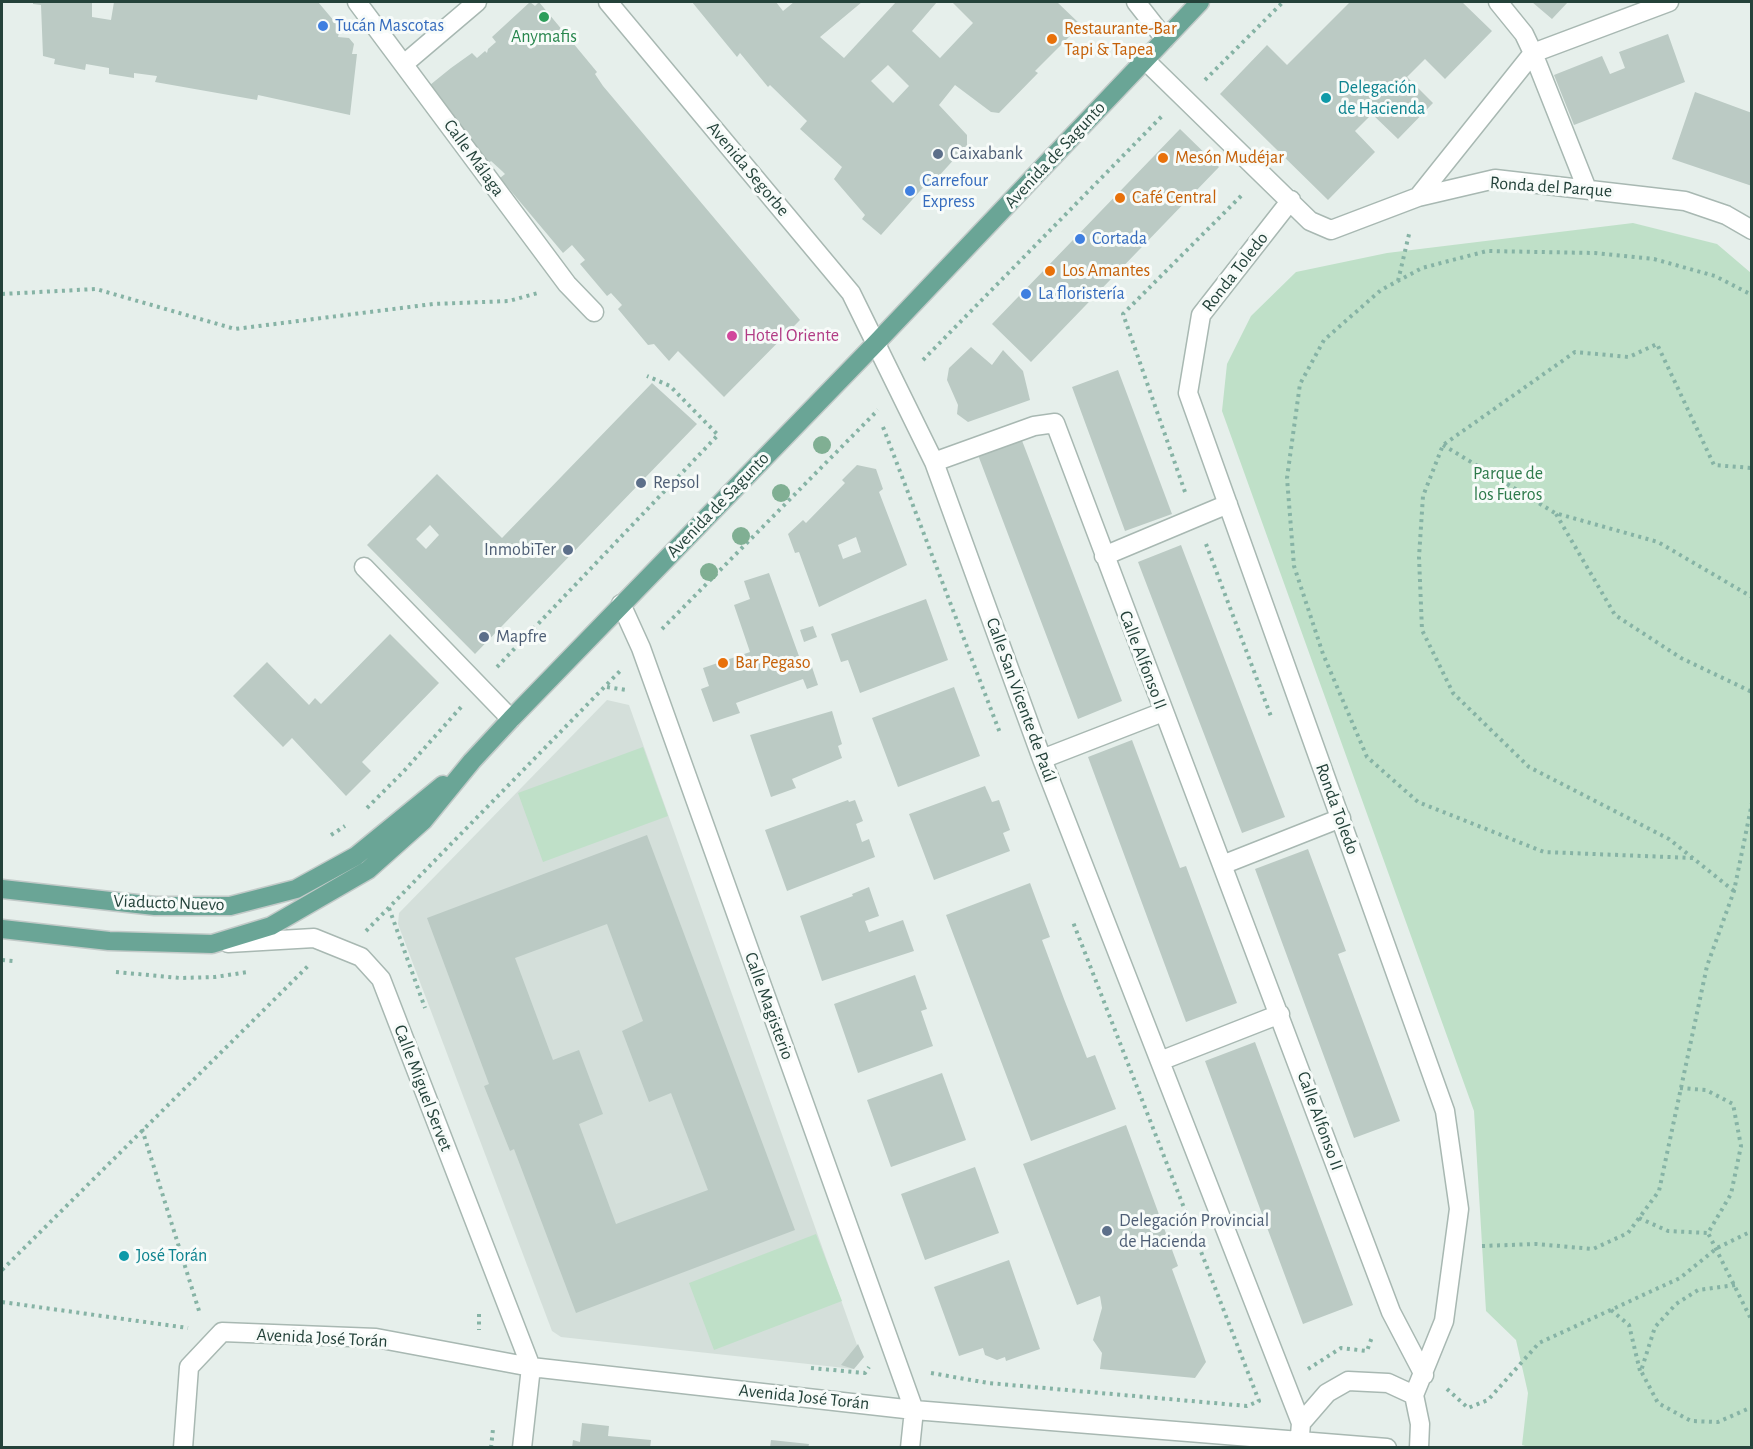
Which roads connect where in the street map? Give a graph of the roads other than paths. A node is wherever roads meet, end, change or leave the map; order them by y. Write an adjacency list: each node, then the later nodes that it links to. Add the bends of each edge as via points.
1 (357, 2): 11 (street, Calle Málaga)
2 (477, 2): 11 (street)
3 (608, 2): 17 (street, Avenida Segorbe, via 851,293)
4 (1136, 2): 8 (street)
5 (1200, 2): 8 (main road, Avenida de Sagunto)
6 (1498, 2): 9 (street, via 1524,34)
7 (1670, 2): 9 (street)
8 (1165, 39): 10 (main road, Avenida de Sagunto)
9 (1533, 53): 12 (street); 13 (street)
10 (1145, 60): 14 (street); 17 (main road, Avenida de Sagunto)
11 (404, 64): 16 (street, Calle Málaga, via 567,284)
12 (1587, 189): 13 (street, Ronda del Parque, via 1495,179); 15 (street, Ronda del Parque, via 1684,201 1726,215)
13 (1418, 197): 14 (street, Ronda del Parque, via 1331,230 1310,221)
14 (1291, 200): 19 (street, Ronda Toledo, via 1201,315 1188,393)
15 (1752, 230)
16 (594, 312)
17 (876, 343): 18 (street, Calle San Vicente de Paúl); 22 (main road, Avenida de Sagunto)
18 (934, 462): 20 (street, Calle Alfonso II, via 1034,426 1055,423); 25 (street, Calle San Vicente de Paúl)
19 (1228, 504): 20 (street); 27 (street, Ronda Toledo)
20 (1104, 556): 23 (street, Calle Alfonso II)
21 (364, 567): 24 (street)
22 (621, 604): 24 (main road, Avenida de Sagunto); 37 (street, Calle Magisterio, via 641,648)
23 (1163, 712): 25 (street); 28 (street, Calle Alfonso II)
24 (511, 719): 26 (main road, Avenida de Sagunto)
25 (1042, 759): 33 (street, Calle San Vicente de Paúl)
26 (472, 761): 29 (main road, Viaducto Nuevo, via 356,856 296,889 230,906 155,906); 31 (main road, Avenida de Sagunto, via 423,821 368,870 271,926)
27 (1341, 818): 28 (street); 35 (street, Ronda Toledo, via 1445,1111 1459,1209 1444,1321)
28 (1222, 865): 32 (street, Calle Alfonso II)
29 (2, 889)
30 (2, 928): 31 (main road, Avenida de Sagunto, via 109,941)
31 (212, 944): 34 (street, Calle Miguel Servet, via 314,938 361,957 381,979)
32 (1280, 1014): 33 (street); 35 (street, Calle Alfonso II, via 1391,1312)
33 (1160, 1060): 38 (street, Calle San Vicente de Paúl)
34 (531, 1367): 37 (street, Avenida José Torán); 39 (street, Avenida José Torán, via 376,1338 214,1331 189,1367); 40 (street)
35 (1424, 1375): 36 (street, Ronda Toledo)
36 (1414, 1395): 38 (street, via 1388,1383 1348,1381 1327,1393); 43 (street, via 1420,1424)
37 (914, 1410): 38 (street, Avenida José Torán); 41 (street)
38 (1300, 1437): 42 (street, Avenida José Torán)
39 (183, 1448)
40 (522, 1448)
41 (909, 1448)
42 (1387, 1448)
43 (1419, 1448)

